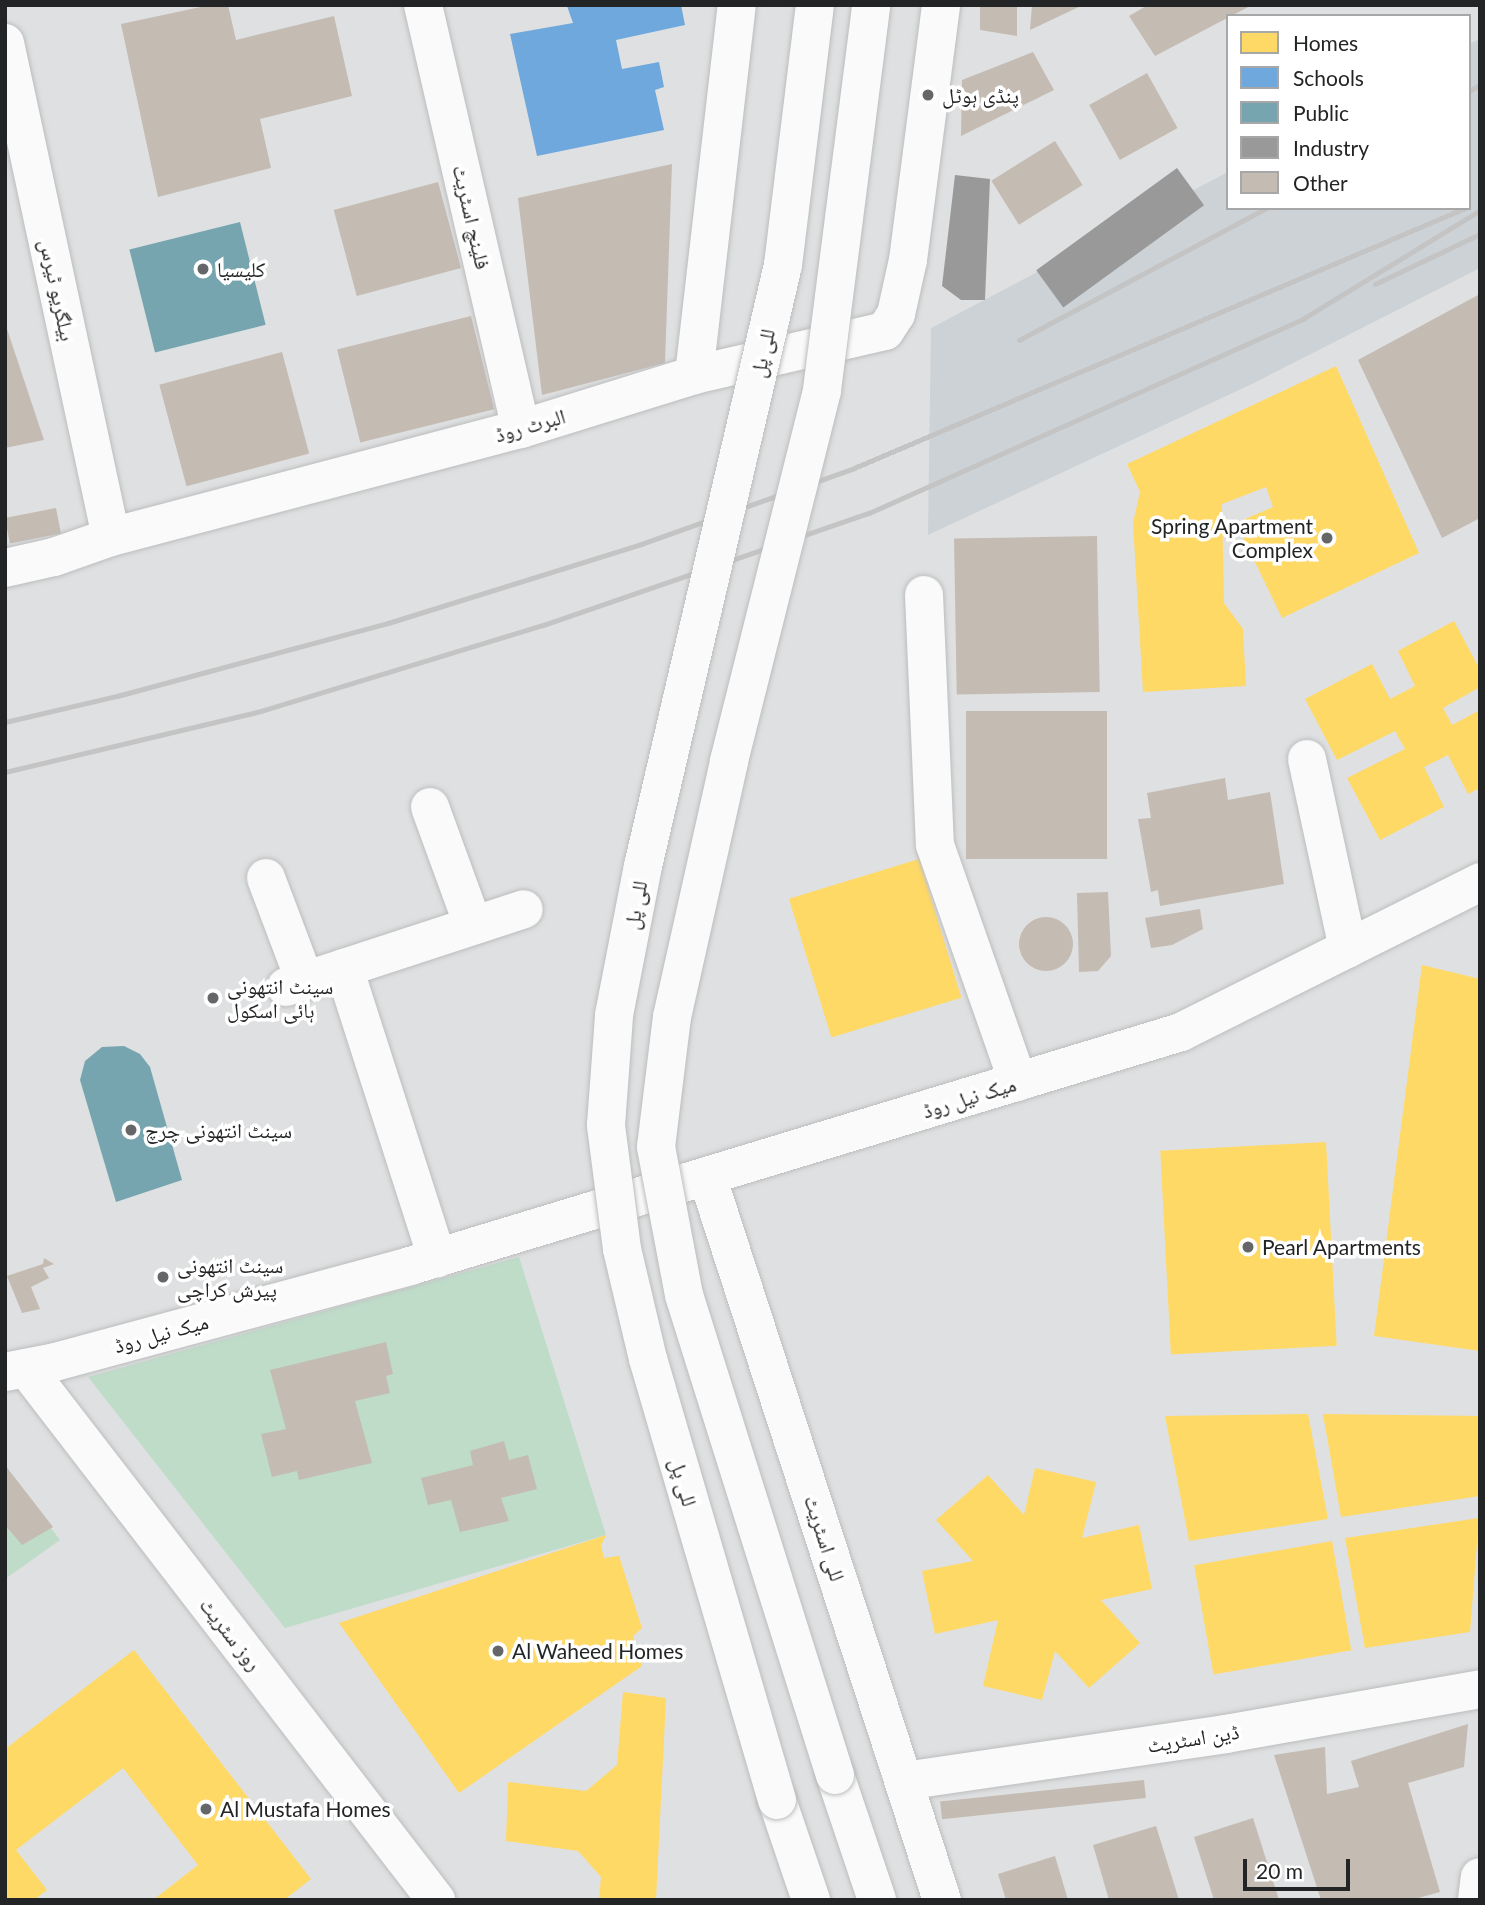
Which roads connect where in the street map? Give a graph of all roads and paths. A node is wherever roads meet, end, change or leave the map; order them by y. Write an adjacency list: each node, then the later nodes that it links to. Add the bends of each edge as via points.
1 (423, 5): 8 (street, فلینچ اسٹریٹ)
2 (737, 5): 7 (street)
3 (815, 5): 28 (street, للی پل, bridge, via 783,265 643,866 614,1015 606,1125 622,1249 648,1359 777,1800)
4 (871, 5): 29 (street, bridge, via 822,390 729,761 672,1017 656,1147 684,1295)
5 (941, 5): 7 (street, البرٹ روڈ, via 908,260 896,314 885,331)
6 (5, 43): 9 (street, بیلگریو ٹیرس)
7 (694, 375): 8 (street, البرٹ روڈ)
8 (521, 429): 9 (street, البرٹ روڈ)
9 (111, 537): 10 (street, البرٹ روڈ)
10 (5, 568)
11 (924, 595): 20 (street, via 935,845)
12 (1307, 759): 18 (street)
13 (430, 807): 17 (street)
14 (266, 877): 19 (street, via 295,984)
15 (1480, 882): 18 (street, میک نیل روڈ)
16 (524, 909): 17 (street)
17 (473, 925): 19 (street)
18 (1348, 949): 20 (street, میک نیل روڈ, via 1181,1032)
19 (344, 968): 22 (street)
20 (1018, 1082): 21 (street, میک نیل روڈ)
21 (707, 1176): 22 (street, میک نیل روڈ); 25 (street, للی اسٹریٹ)
22 (437, 1258): 23 (street, میک نیل روڈ)
23 (16, 1370): 27 (street, روز سٹریٹ)
24 (1480, 1689): 25 (street, ڈین اسٹریٹ, via 1226,1734)
25 (904, 1781): 30 (street, للی اسٹریٹ)
26 (1480, 1877): 31 (street)
27 (436, 1900)
28 (811, 1900)
29 (877, 1900)
30 (942, 1900)
31 (1477, 1900)

